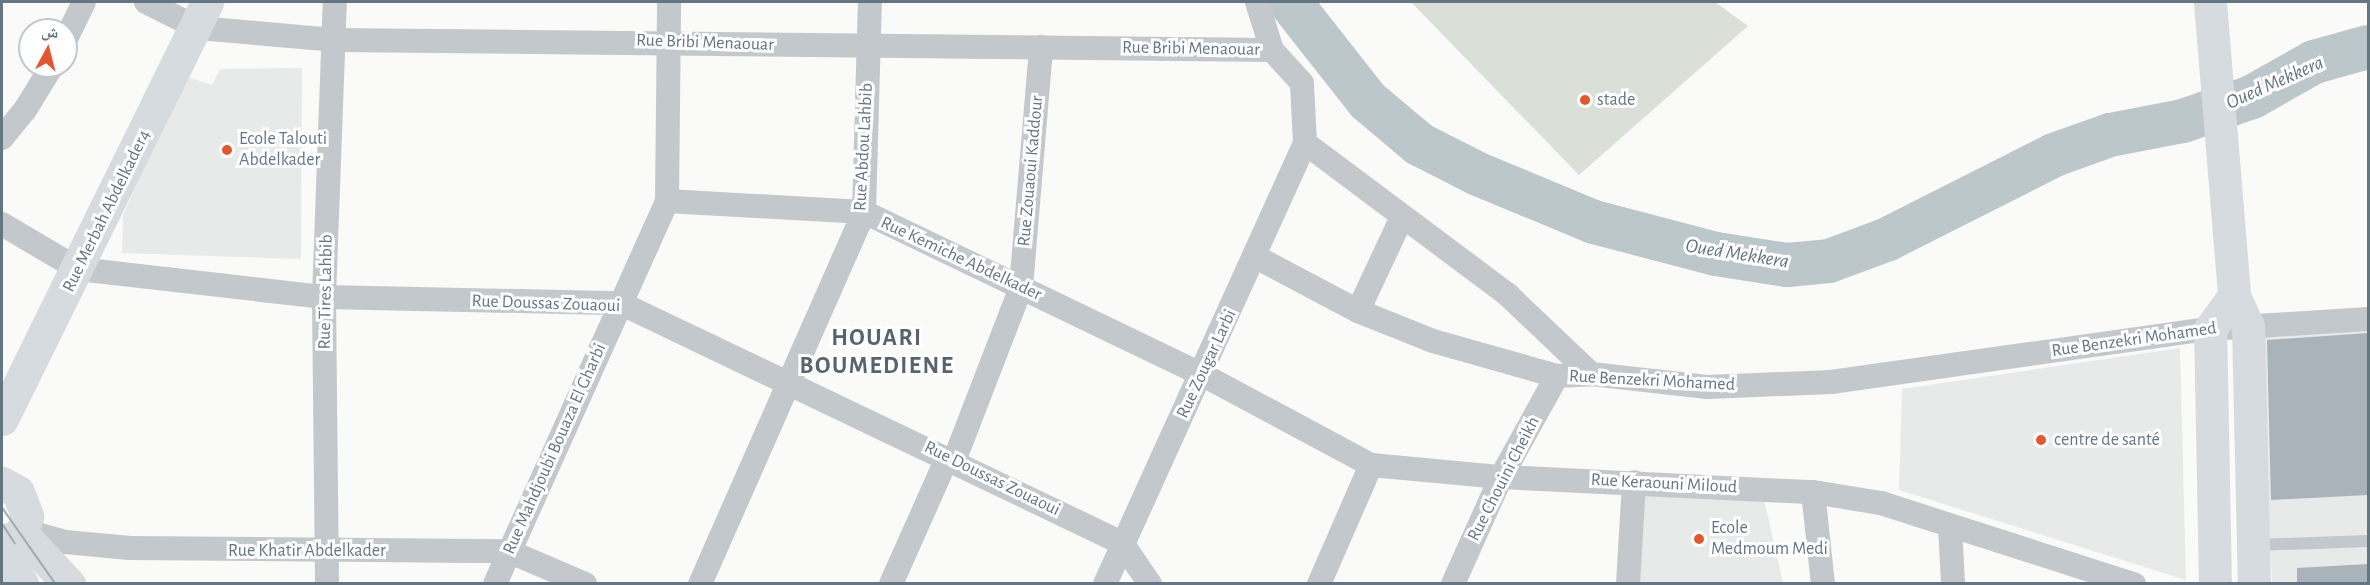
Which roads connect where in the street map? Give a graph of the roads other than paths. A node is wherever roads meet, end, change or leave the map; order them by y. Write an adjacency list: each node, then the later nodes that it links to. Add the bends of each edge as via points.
1 (84, 2): 9 (street)
2 (146, 2): 8 (street, Rue Bribi Menaouar)
3 (335, 2): 10 (street, Rue Tires Lahbib)
4 (669, 2): 11 (street, Rue Mahdjoubi Bouaza El Gharbi)
5 (870, 2): 13 (street, Rue Abdou Lahbib)
6 (1257, 2): 14 (street)
7 (2210, 2): 25 (street)
8 (202, 15): 10 (street, Rue Bribi Menaouar); 23 (street, Rue Merbah Abdelkader4)
9 (76, 18)
10 (336, 40): 11 (street, Rue Bribi Menaouar); 26 (street, Rue Tires Lahbib)
11 (668, 41): 13 (street, Rue Bribi Menaouar); 18 (street, Rue Mahdjoubi Bouaza El Gharbi)
12 (1041, 47): 13 (street, Rue Bribi Menaouar); 14 (street, Rue Bribi Menaouar); 24 (street, Rue Zouaoui Kaddour)
13 (869, 48): 19 (street, Rue Abdou Lahbib)
14 (1272, 50): 17 (street, via 1302,83)
15 (45, 78): 16 (street, via 26,110)
16 (2, 138)
17 (1305, 143): 20 (street); 22 (street, Rue Zougar Larbi)
18 (667, 201): 19 (street, Rue Kemiche Abdelkader); 27 (street, Rue Mahdjoubi Bouaza El Gharbi)
19 (864, 212): 24 (street, Rue Kemiche Abdelkader); 35 (street, Rue Abdou Lahbib)
20 (1402, 217): 28 (street); 32 (street, via 1508,295)
21 (2, 224): 23 (street, Rue Doussas Zouaoui)
22 (1256, 257): 28 (street, Rue Benzekri Mohamed); 33 (street, Rue Zougar Larbi)
23 (78, 269): 26 (street, Rue Doussas Zouaoui); 36 (street, Rue Merbah Abdelkader4)
24 (1021, 287): 33 (street, Rue Kemiche Abdelkader); 37 (street, Rue Zouaoui Kaddour)
25 (2234, 296): 30 (street); 31 (street)
26 (324, 297): 27 (street, Rue Doussas Zouaoui); 48 (street, Rue Tires Lahbib)
27 (620, 303): 35 (street, Rue Doussas Zouaoui); 49 (street, Rue Mahdjoubi Bouaza El Gharbi, via 559,448)
28 (1359, 311): 34 (street, Rue Benzekri Mohamed, via 1433,341)
29 (2368, 319): 30 (street, Rue Benzekri Mohamed)
30 (2247, 326): 31 (street, Rue Benzekri Mohamed); 47 (street)
31 (2210, 328): 32 (street, Rue Benzekri Mohamed, via 1832,382 1707,387); 65 (street)
32 (1591, 374): 34 (street, Rue Benzekri Mohamed)
33 (1203, 375): 38 (street, Rue Keraouni Miloud); 46 (street, Rue Zougar Larbi)
34 (1557, 376): 39 (street, Rue Chouini Cheikh)
35 (789, 381): 37 (street, Rue Doussas Zouaoui); 55 (street, Rue Abdou Lahbib)
36 (2, 418)
37 (951, 459): 46 (street, Rue Doussas Zouaoui); 56 (street, Rue Zouaoui Kaddour)
38 (1371, 465): 39 (street, Rue Keraouni Miloud); 59 (street)
39 (1501, 477): 41 (street, Rue Keraouni Miloud); 60 (street, Rue Chouini Cheikh)
40 (2, 482): 44 (street, via 23,499 27,516)
41 (1634, 482): 42 (street, Rue Keraouni Miloud); 61 (street)
42 (1813, 492): 43 (street, Rue Keraouni Miloud, via 1881,503); 62 (street)
43 (1950, 526): 63 (street); 64 (street, Rue Keraouni Miloud)
44 (12, 540): 48 (street, Rue Khatir Abdelkader, via 130,548); 50 (street); 51 (street)
45 (2368, 541): 47 (lane)
46 (1122, 543): 57 (street, Rue Zougar Larbi); 58 (street)
47 (2253, 545): 66 (street)
48 (328, 551): 49 (street, Rue Khatir Abdelkader); 52 (street, Rue Tires Lahbib)
49 (508, 551): 53 (street, Rue Mahdjoubi Bouaza El Gharbi); 54 (street, Rue Khatir Abdelkader)
50 (22, 584)
51 (69, 584)
52 (327, 584)
53 (495, 584)
54 (585, 584)
55 (700, 584)
56 (891, 584)
57 (1105, 584)
58 (1150, 584)
59 (1319, 584)
60 (1453, 584)
61 (1628, 584)
62 (1823, 584)
63 (1953, 584)
64 (2134, 584)
65 (2216, 584)
66 (2254, 584)

